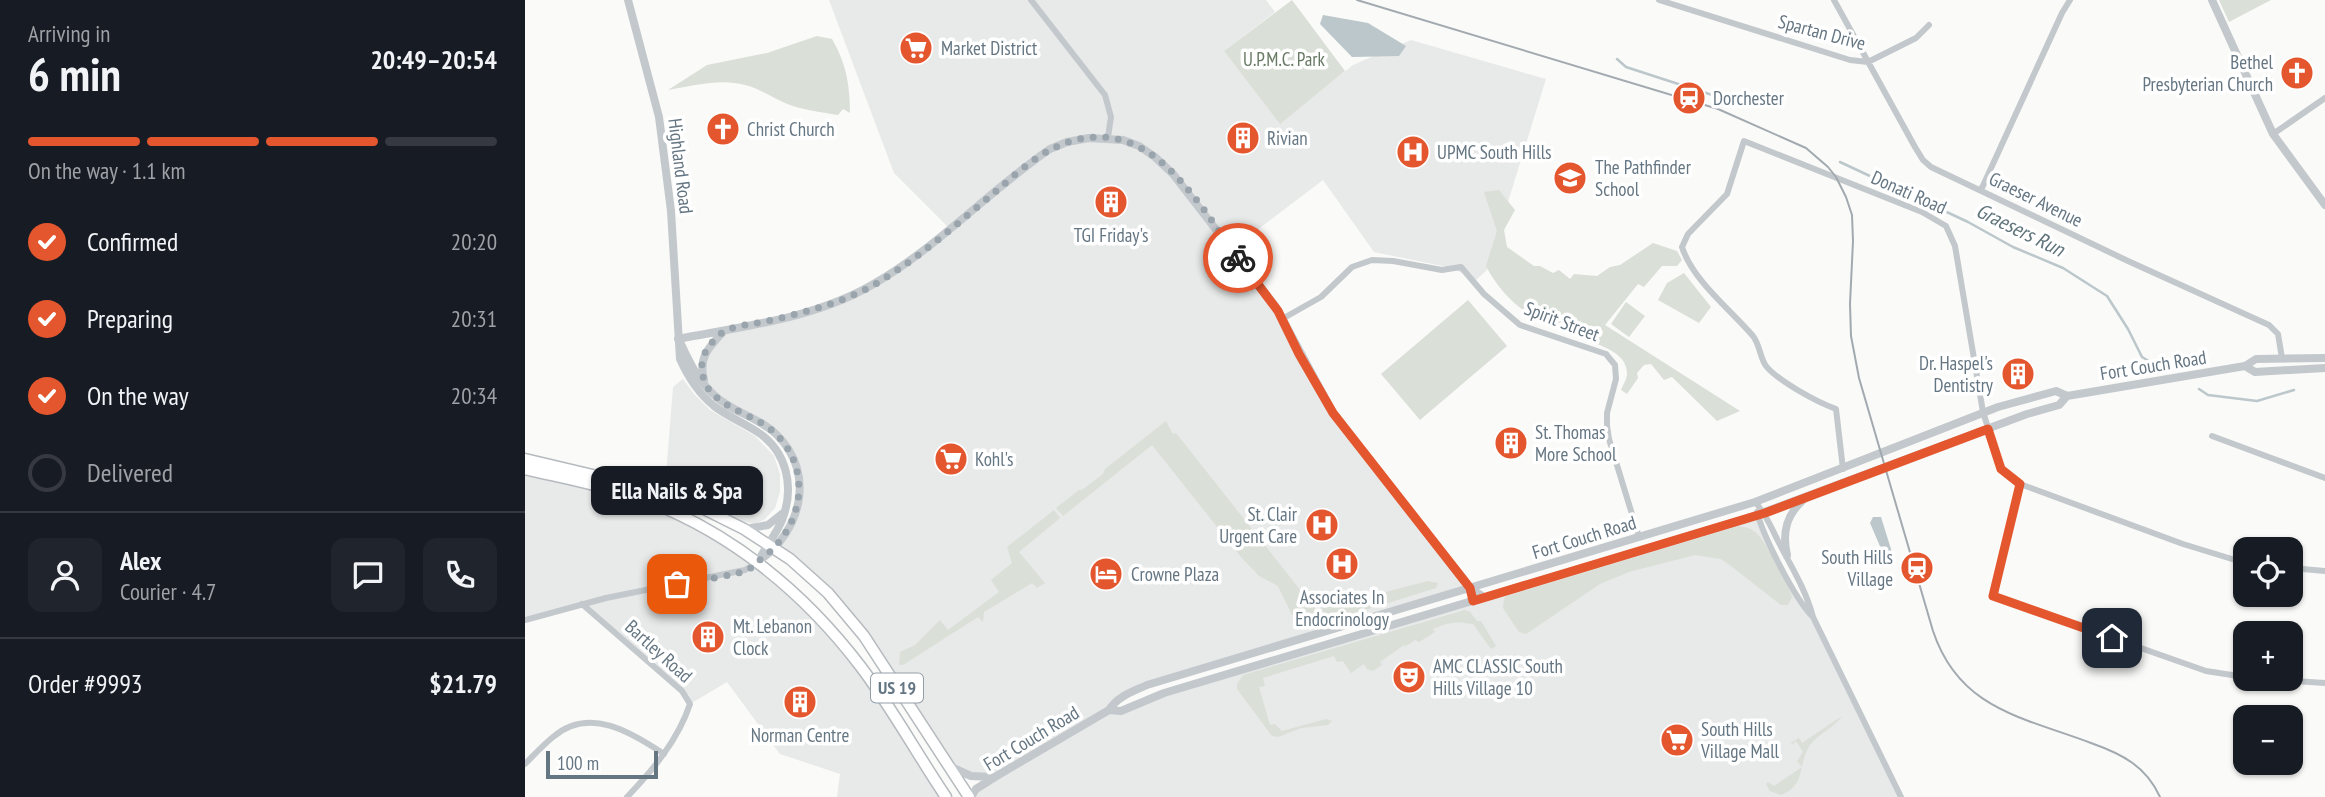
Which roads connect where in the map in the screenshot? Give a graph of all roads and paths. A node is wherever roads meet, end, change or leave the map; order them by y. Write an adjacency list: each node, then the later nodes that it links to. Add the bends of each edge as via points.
1 (628, 0): 16 (street, Highland Road, via 659,117 671,211)
2 (1031, 0): 11 (street, via 1105,95 1111,117)
3 (1659, 0): 8 (street, Spartan Drive)
4 (1834, 0): 8 (street, Graeser Avenue)
5 (2070, 0): 12 (street)
6 (2212, 0): 10 (street)
7 (1929, 25): 8 (street, Spartan Drive, via 1916,38)
8 (1868, 62): 12 (street, Graeser Avenue, via 1923,160)
9 (2325, 98): 10 (street)
10 (2273, 134): 13 (street)
11 (1108, 137): 14 (street, via 1139,146 1174,173); 15 (street, via 1075,140 1050,149 904,265 857,293 813,311)
12 (1981, 190): 17 (street, Graeser Avenue, via 2269,325 2279,334)
13 (2325, 205)
14 (1282, 319): 36 (street, Spirit Street, via 1321,297 1352,267 1372,260 1442,270 1461,267 1484,295 1520,326 1606,354 1615,365 1616,379 1607,426); 43 (street, via 1333,413)
15 (724, 331): 16 (street); 21 (street, via 704,354)
16 (678, 339): 21 (street, Highland Road); 33 (street, Highland Road, via 680,359 706,399 766,438 781,456 789,490)
17 (2282, 358): 18 (street, Fort Couch Road); 19 (street, Fort Couch Road, via 2256,359)
18 (2325, 358)
19 (2245, 366): 20 (street, Fort Couch Road, via 2255,372); 22 (street, Fort Couch Road)
20 (2325, 368)
21 (705, 385): 37 (street, Highland Road, via 717,398 769,428 792,457 799,478 799,505 792,524)
22 (2067, 396): 23 (street, Fort Couch Road, via 2056,391); 24 (street, Fort Couch Road, via 2059,405)
23 (1983, 412): 24 (street, Donati Road); 28 (street, Fort Couch Road); 28 (street, Donati Road, via 1955,246 1946,226 1922,212 1744,141 1727,194 1688,234 1682,247 1685,259 1755,338 1766,366 1836,409)
24 (1988, 429): 30 (street, Donati Road, via 2001,469); 31 (street, Fort Couch Road)
25 (2212, 436): 29 (street)
26 (525, 459): 35 (main road, US 19, via 665,494)
27 (525, 469): 40 (main road, US 19, via 641,499 707,530)
28 (1843, 469): 32 (street, Fort Couch Road)
29 (2325, 478)
30 (2020, 484): 39 (street); 49 (street, via 1993,596 2206,671)
31 (1807, 497): 34 (street, Fort Couch Road); 38 (street, via 1786,524)
32 (1755, 502): 34 (street); 36 (street, Fort Couch Road)
33 (785, 511): 35 (street, via 768,526); 37 (street, Highland Road)
34 (1761, 514): 38 (street); 44 (street, Fort Couch Road); 47 (street, via 1791,586)
35 (744, 529): 37 (main road, US 19)
36 (1639, 537): 43 (street, Fort Couch Road)
37 (771, 546): 40 (street, Highland Road); 55 (main road, US 19, via 845,611)
38 (1787, 555): 47 (street)
39 (2233, 560)
40 (758, 562): 46 (street, via 745,570); 58 (main road, US 19, via 818,616 850,653)
41 (2303, 569): 42 (street)
42 (2325, 571)
43 (1470, 588): 44 (street); 45 (street); 52 (street, Fort Couch Road, via 1162,680 1122,697)
44 (1484, 597): 45 (street, Fort Couch Road)
45 (1473, 601): 52 (street, Fort Couch Road)
46 (582, 604): 48 (street); 53 (street, Bartley Road, via 682,691 690,704)
47 (1813, 617): 60 (street)
48 (525, 620)
49 (2233, 675)
50 (2303, 682): 51 (street)
51 (2325, 683)
52 (1109, 710): 56 (street, Fort Couch Road)
53 (663, 754): 54 (street, via 633,734 593,722 554,736); 57 (street, Bartley Road)
54 (525, 764)
55 (949, 766): 56 (street, via 971,776); 59 (main road, US 19)
56 (995, 777): 59 (street, Fort Couch Road)
57 (627, 797)
58 (946, 797)
59 (970, 797)
60 (1901, 797)

